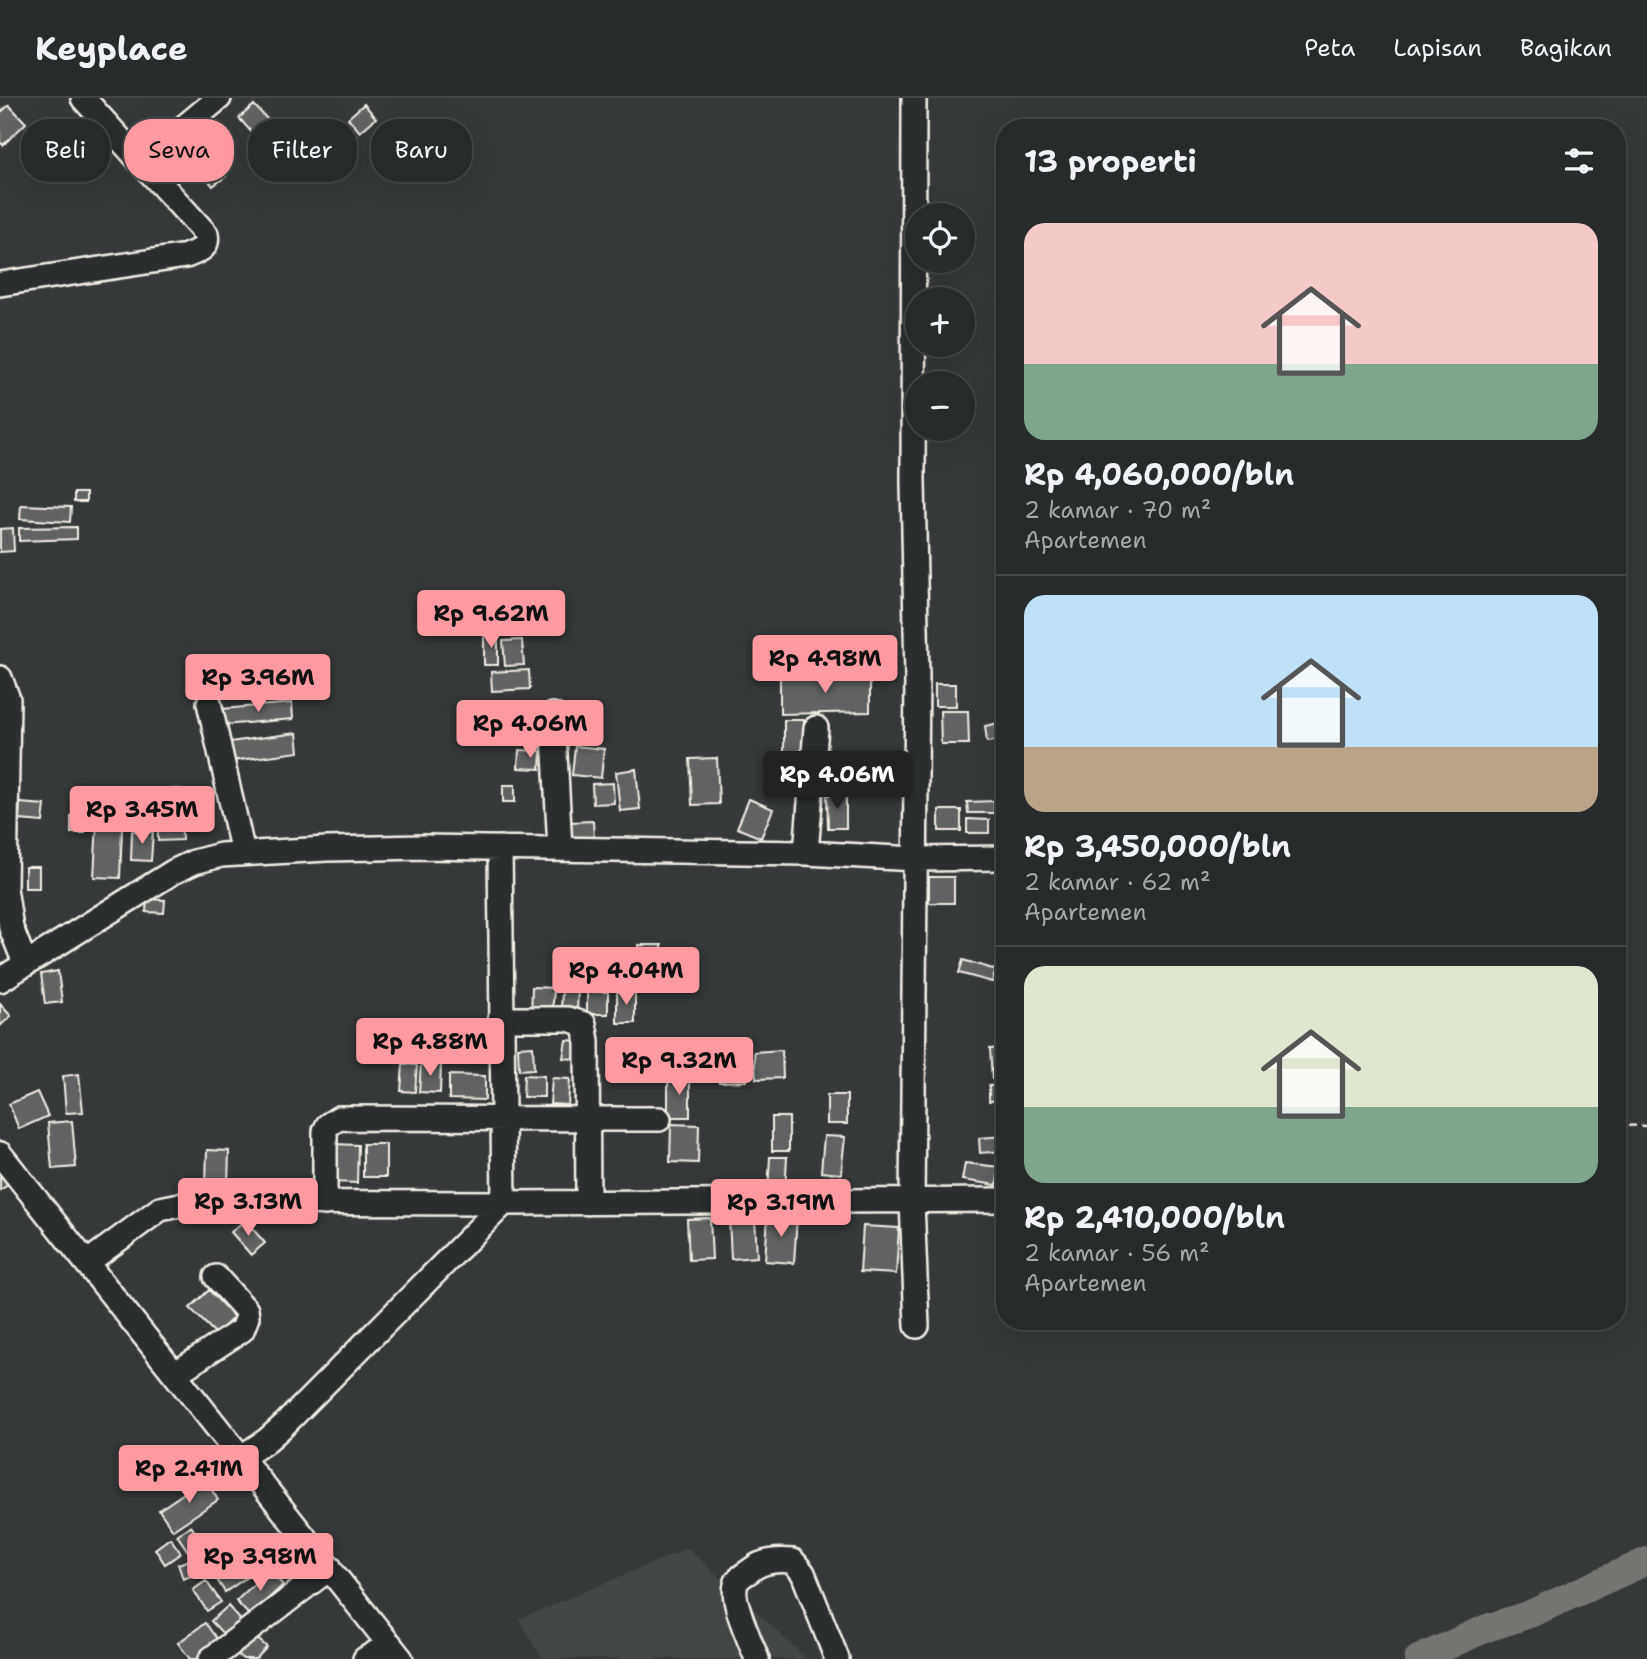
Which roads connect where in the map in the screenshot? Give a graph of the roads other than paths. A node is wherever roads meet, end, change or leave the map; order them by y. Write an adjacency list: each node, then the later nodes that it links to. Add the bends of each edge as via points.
1 (83, 98): 5 (street)
2 (219, 98): 4 (street)
3 (914, 98): 17 (street)
4 (194, 119)
5 (124, 142)
6 (160, 182): 7 (street, via 206,234 203,248 186,256)
7 (0, 284)
8 (0, 678): 18 (street, via 8,699 5,888 11,928)
9 (209, 703): 14 (street)
10 (553, 715): 13 (street)
11 (816, 728): 15 (street)
12 (500, 849): 13 (street); 14 (street); 20 (street)
13 (560, 849): 15 (street)
14 (243, 853): 18 (street, via 194,862 173,872)
15 (806, 853): 17 (street)
16 (996, 858): 17 (street)
17 (916, 859): 26 (street)
18 (26, 963): 19 (street)
19 (0, 980)
20 (500, 1019): 21 (street, via 568,1019 584,1024); 22 (street)
21 (587, 1117): 22 (street); 23 (street); 29 (street)
22 (504, 1118): 27 (street, via 339,1118 325,1131); 28 (street)
23 (659, 1119)
24 (0, 1154): 30 (street)
25 (996, 1199): 26 (street)
26 (912, 1201): 29 (street); 32 (street)
27 (325, 1203): 28 (street); 30 (street, via 176,1204 147,1216)
28 (504, 1203): 29 (street); 34 (street, via 284,1425)
29 (588, 1203)
30 (88, 1262): 33 (street)
31 (216, 1277): 33 (street, via 246,1310 246,1323)
32 (917, 1326)
33 (176, 1373): 34 (street)
34 (240, 1458): 35 (street)
35 (330, 1568): 36 (street); 37 (street)
36 (395, 1652): 38 (street)
37 (211, 1659)
38 (365, 1659)
39 (757, 1659): 40 (street, via 735,1601 735,1587 757,1565 778,1560 793,1561 803,1573)
40 (837, 1659)

